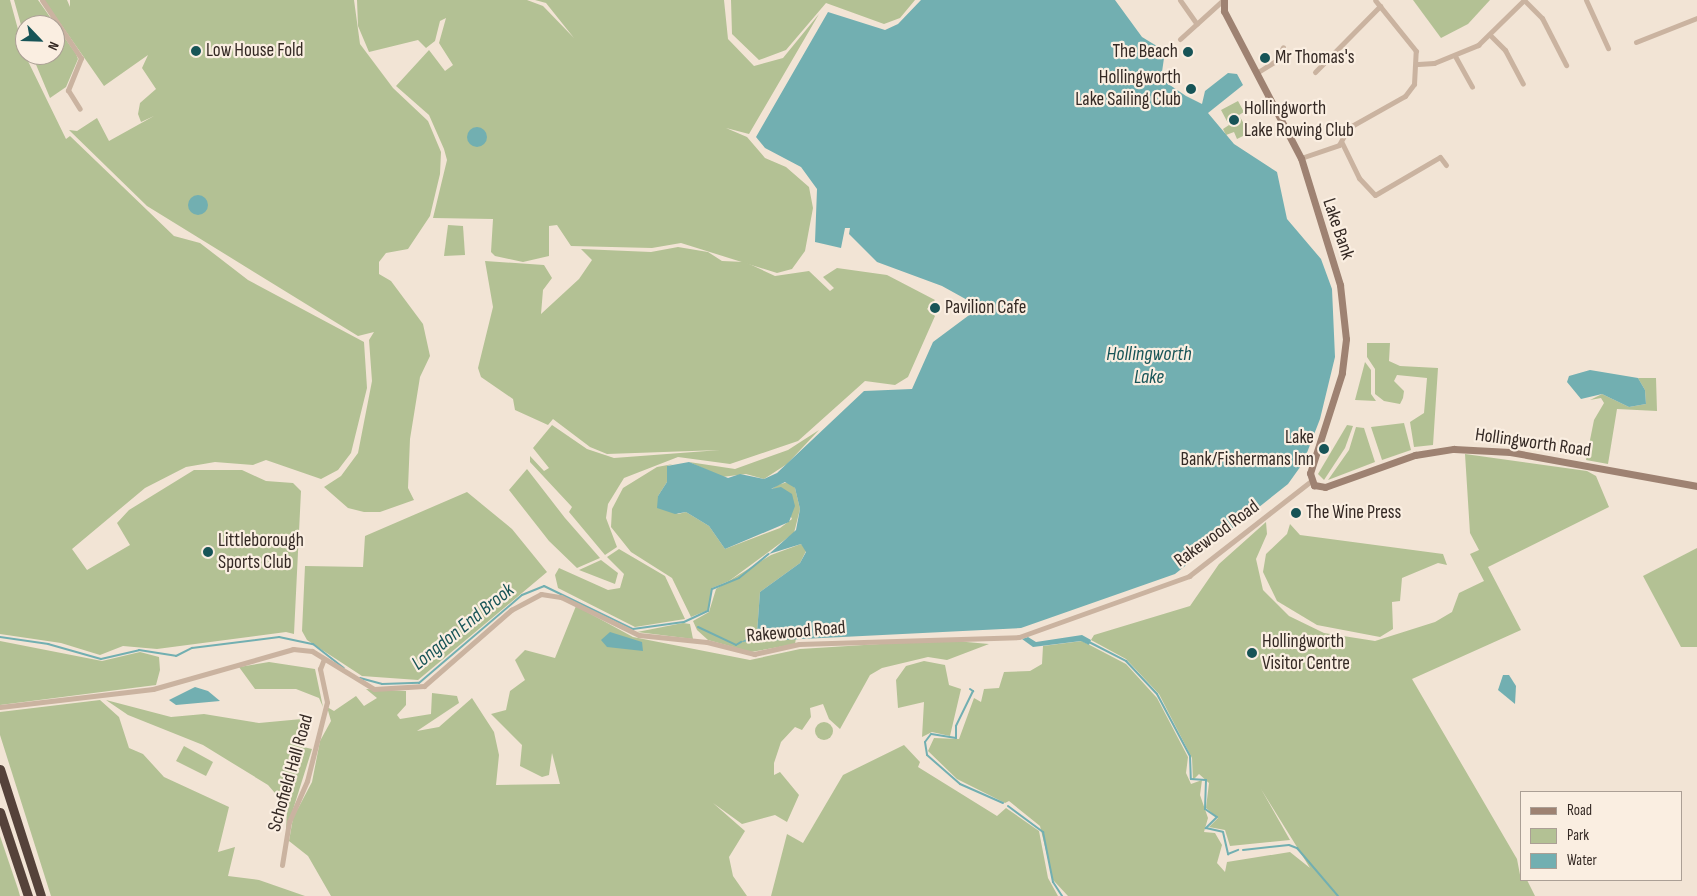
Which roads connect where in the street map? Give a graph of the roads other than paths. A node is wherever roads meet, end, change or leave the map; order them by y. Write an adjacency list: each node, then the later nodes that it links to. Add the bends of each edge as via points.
1 (42, 0): 22 (street, via 81,58 68,90)
2 (1180, 0): 9 (street)
3 (1224, 0): 9 (street); 18 (main road, Lake Bank, via 1237,40)
4 (1375, 0): 7 (street)
5 (1524, 0): 10 (street); 17 (street, via 1542,18)
6 (1586, 0): 14 (street)
7 (1380, 6): 16 (street, via 1416,51); 19 (street)
8 (1697, 18): 12 (street)
9 (1198, 24): 11 (street)
10 (1491, 36): 15 (street); 20 (street, via 1505,50)
11 (1180, 39)
12 (1636, 42)
13 (1283, 47): 18 (street, via 1277,60)
14 (1608, 48)
15 (1455, 56): 16 (street); 21 (street)
16 (1418, 64): 23 (street, via 1410,90 1352,125)
17 (1566, 65)
18 (1258, 72): 24 (main road, Lake Bank)
19 (1315, 72)
20 (1523, 84)
21 (1472, 87)
22 (80, 109)
23 (1342, 143): 24 (street); 25 (street, via 1359,178 1375,195 1440,157)
24 (1301, 158): 26 (main road, Lake Bank, via 1340,285 1346,339 1342,373)
25 (1446, 165)
26 (1311, 481): 27 (main road, Hollingworth Road, via 1321,488 1415,455 1481,450); 28 (street, Rakewood Road, via 1189,576 1019,637 799,644 754,654 707,642 639,635 554,594 535,596 511,610 424,686 374,689)
27 (1697, 486)
28 (323, 661): 29 (street, Rakewood Road, via 312,651 294,650 153,689); 32 (street, Schofield Hall Road, via 320,669 327,702 307,781 289,822)
29 (0, 707)
30 (0, 769): 34 (highway)
31 (0, 812): 33 (highway)
32 (282, 865)
33 (28, 896)
34 (41, 896)

